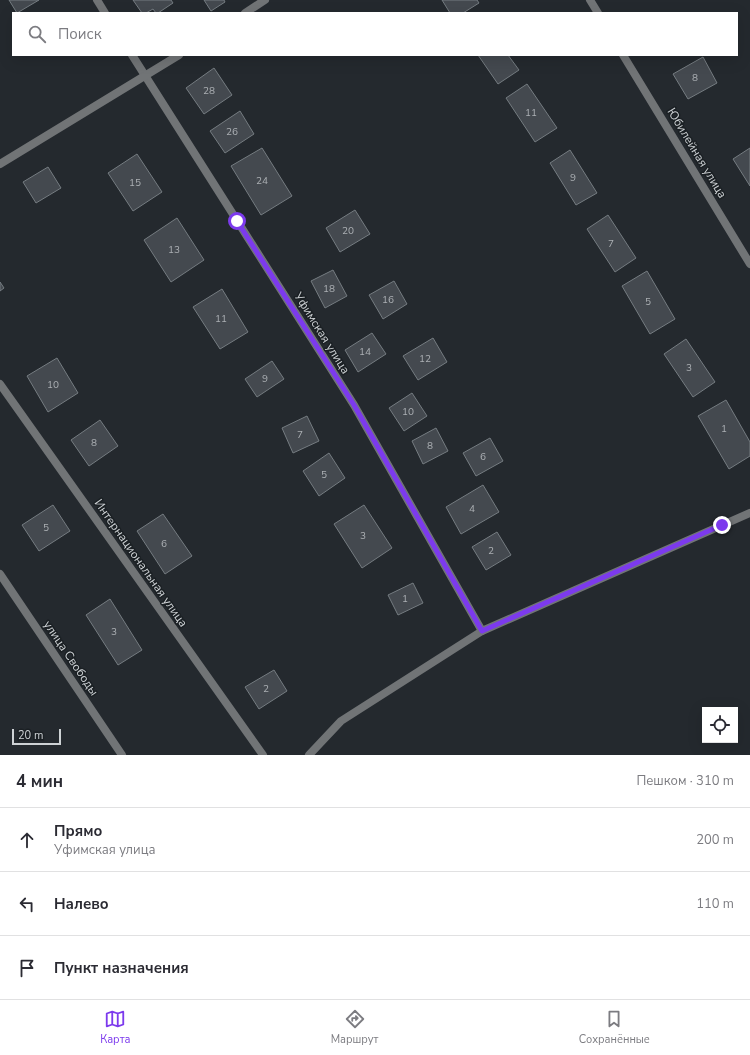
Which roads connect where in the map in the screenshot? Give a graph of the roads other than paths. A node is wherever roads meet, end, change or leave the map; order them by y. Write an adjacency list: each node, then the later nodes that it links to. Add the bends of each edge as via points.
1 (97, 0): 4 (street)
2 (265, 0): 5 (street)
3 (590, 0): 6 (street)
4 (104, 12)
5 (247, 12)
6 (597, 12)
7 (133, 56): 10 (street, Уфимская улица)
8 (177, 56): 10 (street)
9 (625, 56): 12 (street, Юбилейная улица)
10 (146, 76): 11 (street); 16 (street, Уфимская улица, via 354,405)
11 (0, 164)
12 (750, 264)
13 (0, 384): 18 (street, Интернациональная улица)
14 (750, 513): 16 (street)
15 (0, 574): 17 (street, улица Свободы)
16 (482, 631): 19 (street, via 341,720)
17 (122, 755)
18 (262, 755)
19 (309, 755)

